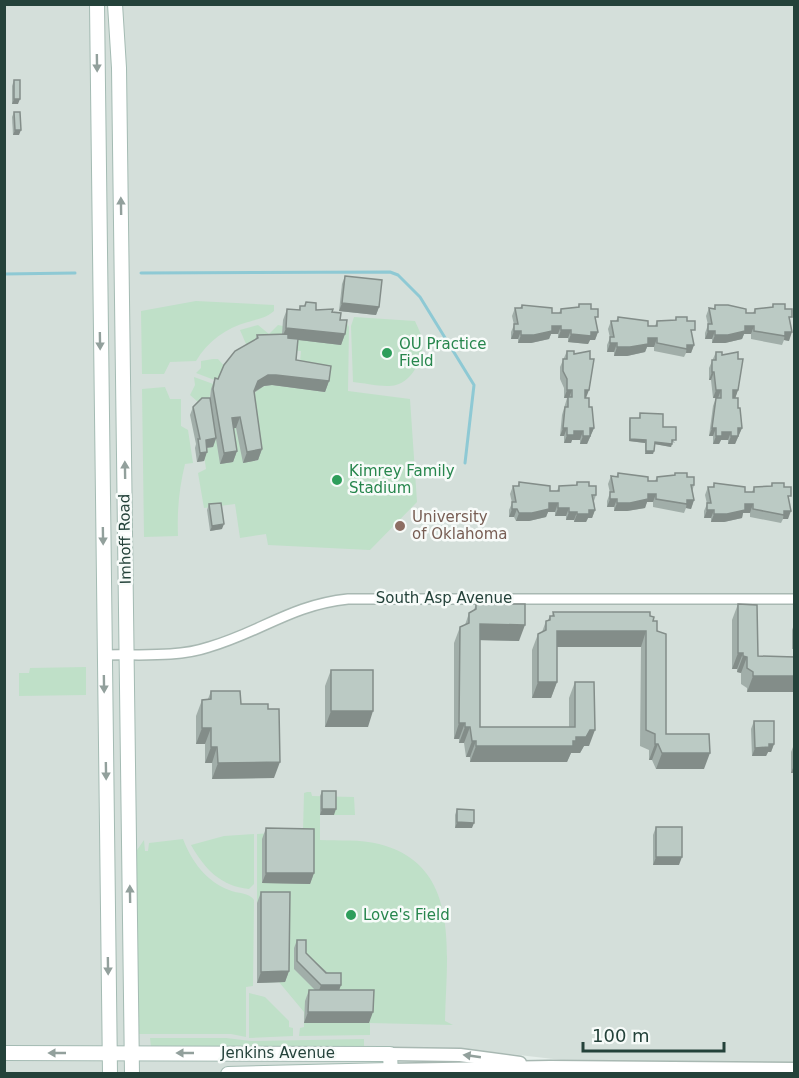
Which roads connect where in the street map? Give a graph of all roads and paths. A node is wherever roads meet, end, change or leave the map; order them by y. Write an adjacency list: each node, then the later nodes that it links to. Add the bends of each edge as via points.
1 (97, 4): 4 (main road, Imhoff Road, one-way to 4)
2 (115, 4): 5 (main road, Imhoff Road, one-way to 2)
3 (795, 599): 5 (street, South Asp Avenue, via 348,599 303,607 237,638 196,651)
4 (104, 655): 5 (street, South Asp Avenue); 7 (main road, Imhoff Road, one-way to 7)
5 (127, 655): 8 (main road, Imhoff Road, one-way to 5)
6 (4, 1053): 7 (main road, Jenkins Avenue, one-way to 6)
7 (109, 1053): 8 (main road, Jenkins Avenue); 14 (main road, Imhoff Road)
8 (132, 1053): 9 (main road, Jenkins Avenue, one-way to 8); 15 (main road, Imhoff Road)
9 (390, 1054): 10 (street, Jenkins Avenue, one-way to 9, via 460,1054); 13 (main road)
10 (550, 1067): 12 (street, Jenkins Avenue); 13 (street, Jenkins Avenue)
11 (795, 1069): 12 (street, Jenkins Avenue)
12 (740, 1071)
13 (390, 1072): 16 (main road, Jenkins Avenue)
14 (110, 1074)
15 (132, 1074)
16 (228, 1074)

